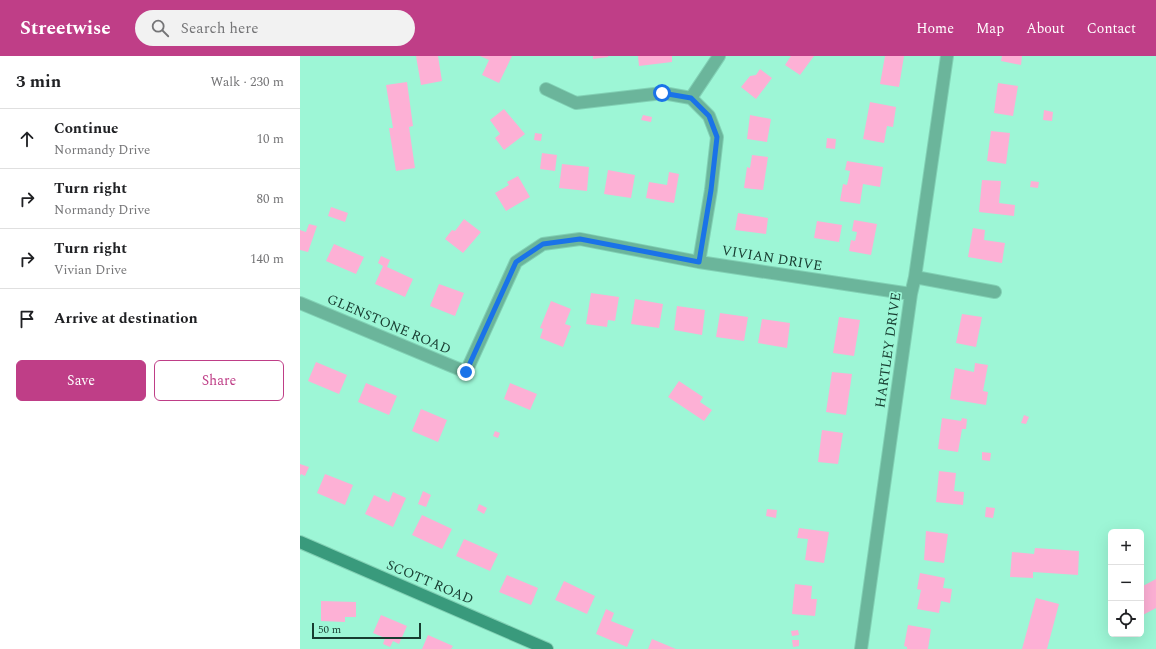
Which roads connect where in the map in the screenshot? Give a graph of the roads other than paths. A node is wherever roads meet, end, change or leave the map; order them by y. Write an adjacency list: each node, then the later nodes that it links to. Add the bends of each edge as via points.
1 (719, 56): 4 (street)
2 (947, 56): 6 (street, HARTLEY DRIVE)
3 (546, 89): 4 (street, via 576,103 662,93)
4 (691, 98): 5 (street, via 709,116 717,137)
5 (699, 262): 8 (street, VIVIAN DRIVE); 10 (street, VIVIAN DRIVE, via 580,239 543,244 516,262)
6 (915, 278): 7 (street); 8 (street, HARTLEY DRIVE)
7 (995, 292)
8 (910, 294): 13 (street, HARTLEY DRIVE)
9 (300, 303): 10 (street, GLENSTONE ROAD)
10 (466, 372)
11 (300, 542): 12 (main road, SCOTT ROAD)
12 (547, 649)
13 (861, 649)

